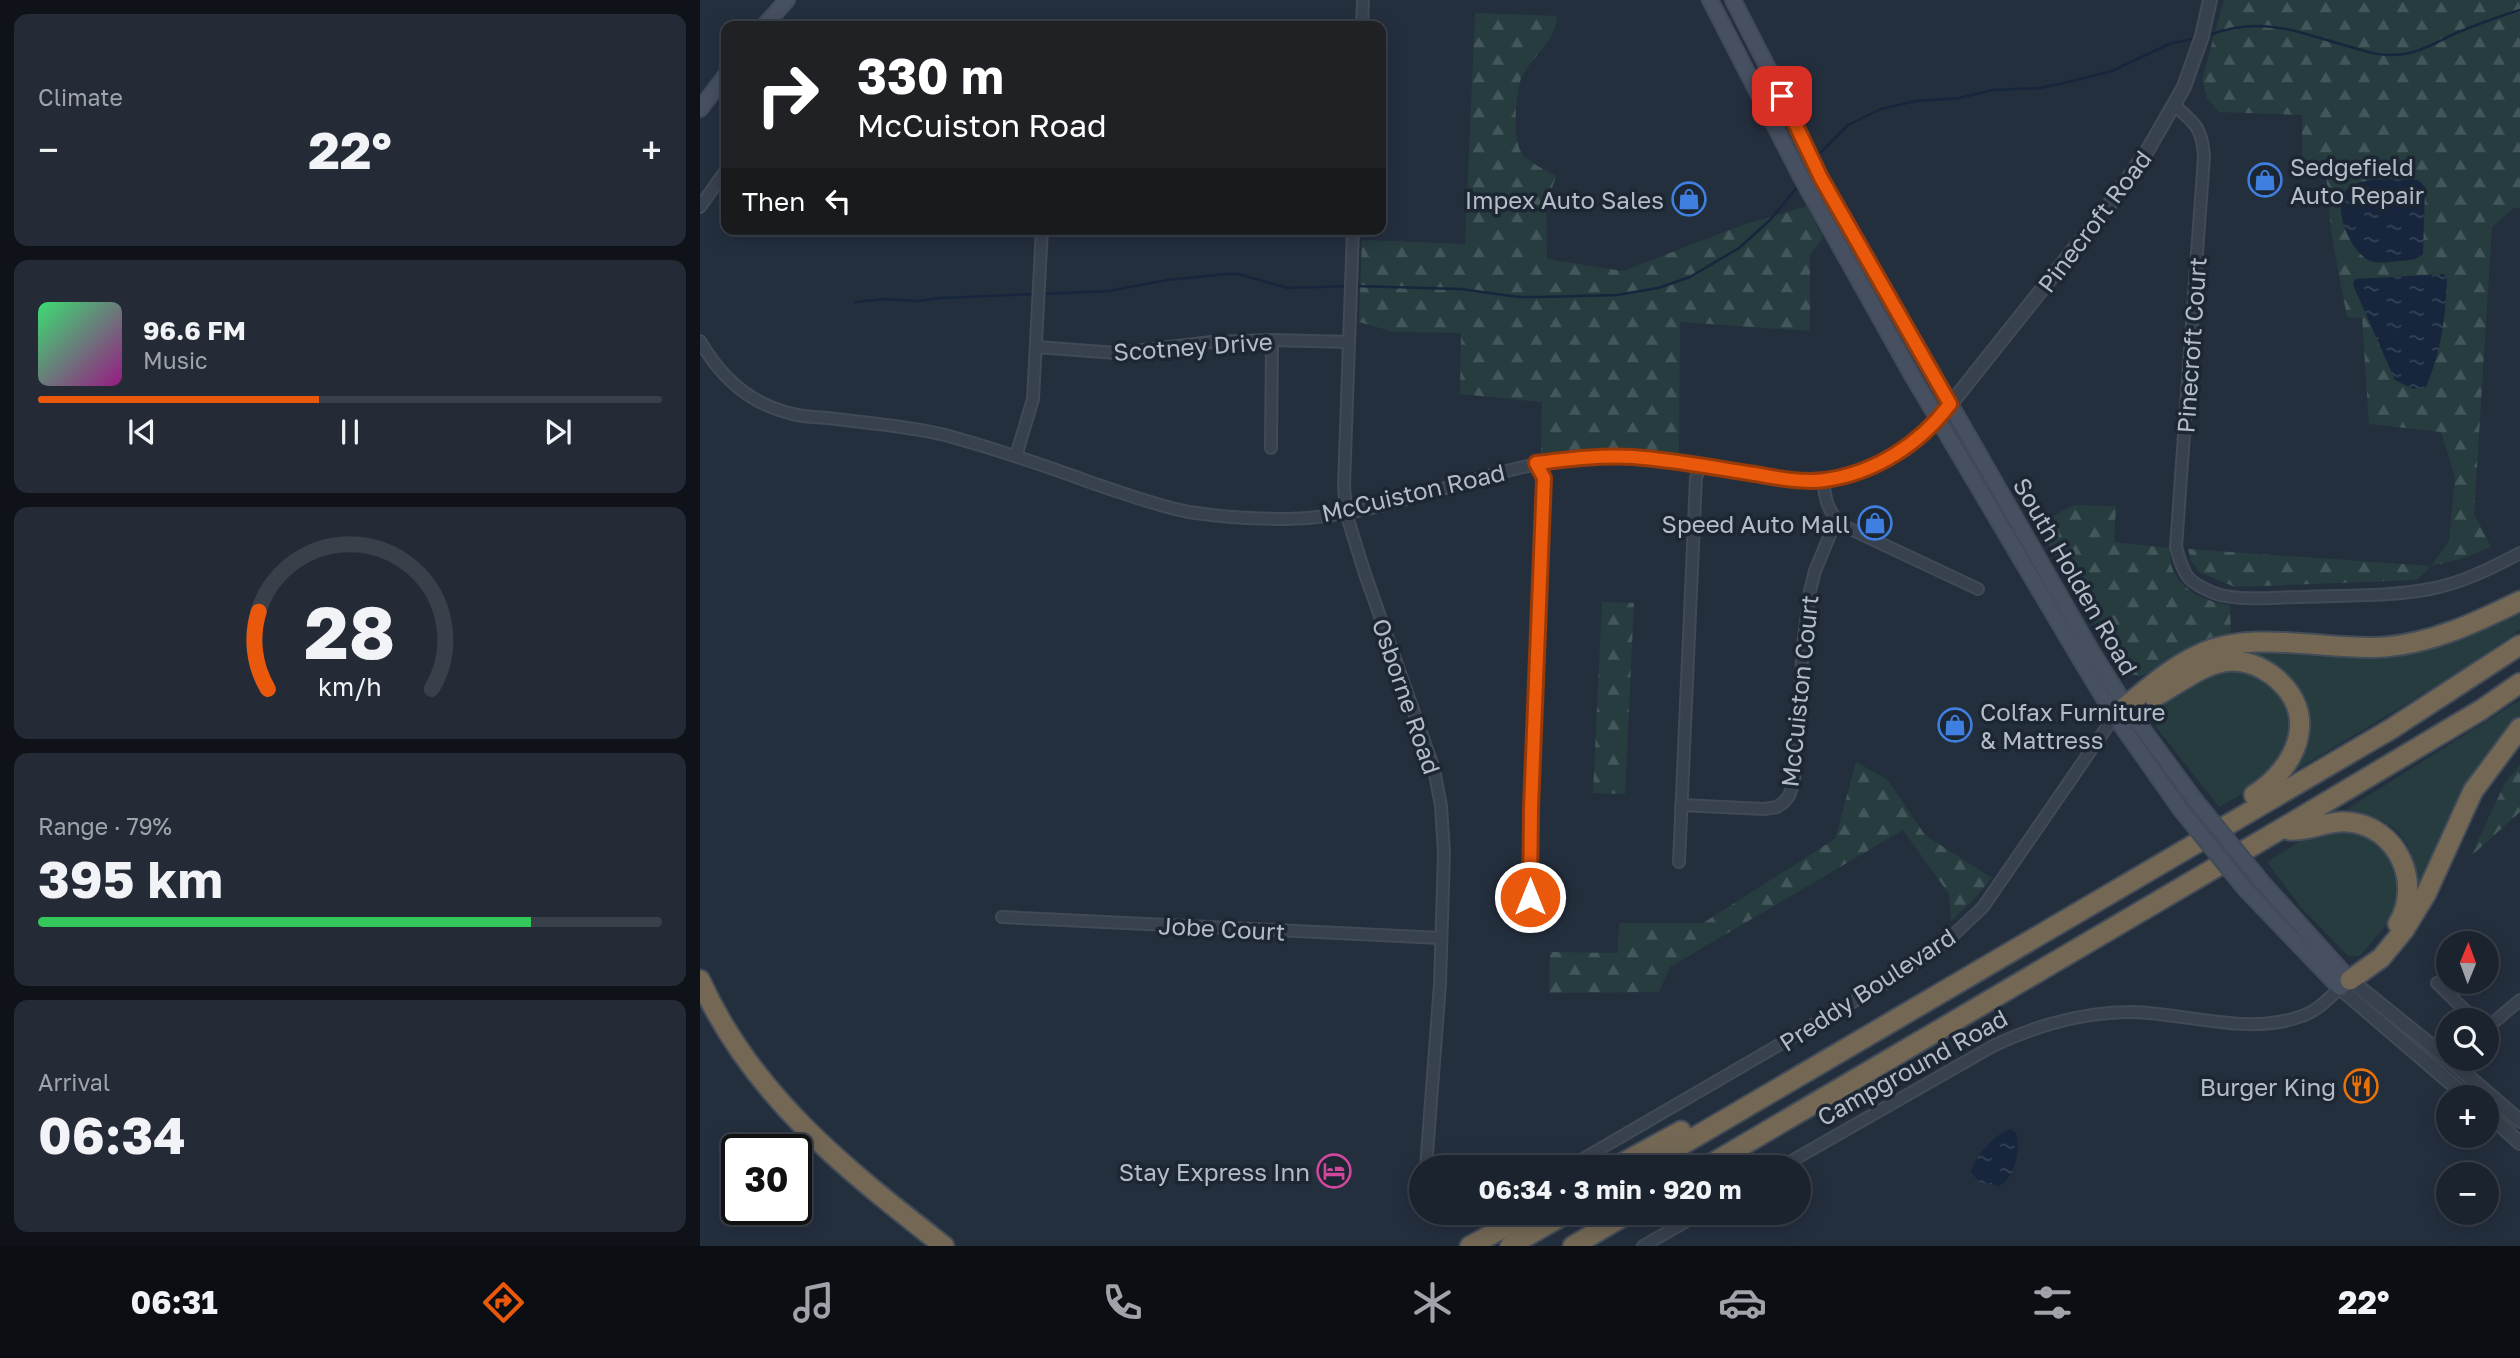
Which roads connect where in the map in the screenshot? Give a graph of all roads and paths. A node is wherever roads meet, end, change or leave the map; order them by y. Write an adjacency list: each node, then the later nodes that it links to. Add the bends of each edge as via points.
1 (787, 0): 6 (main road)
2 (1363, 0): 7 (street)
3 (1710, 0): 20 (main road, South Holden Road, via 1803,180)
4 (1733, 0): 19 (main road, South Holden Road, via 1821,178)
5 (2210, 0): 9 (street, Pinecroft Road, via 2202,36)
6 (768, 21)
7 (1362, 21)
8 (721, 82): 10 (main road)
9 (2175, 106): 19 (street, Pinecroft Road, via 2109,205); 28 (street, Pinecroft Court, via 2196,124 2203,137 2204,156 2176,547 2188,578 2220,594 2247,598 2378,594 2430,589 2492,568)
10 (700, 109)
11 (721, 177): 12 (street)
12 (700, 207)
13 (1042, 235): 18 (street)
14 (1353, 235): 17 (street, Osborne Road)
15 (1272, 340): 17 (street, Scotney Drive); 18 (street, Scotney Drive, via 1117,353); 21 (street)
16 (700, 341): 22 (street, McCuiston Road, via 742,393 788,413 941,434)
17 (1349, 342): 26 (street, Osborne Road)
18 (1036, 347): 22 (street, via 1033,399)
19 (1950, 404): 20 (street, Pinecroft Road); 33 (main road, South Holden Road, via 2025,531)
20 (1938, 420): 25 (street, McCuiston Road, via 1924,435 1880,462); 33 (main road, South Holden Road)
21 (1271, 448)
22 (1016, 456): 26 (street, McCuiston Road, via 1188,512 1289,519)
23 (1536, 463): 24 (street, McCuiston Road, via 1611,456); 26 (street, McCuiston Road); 39 (street, via 1544,478)
24 (1700, 466): 25 (street, McCuiston Road); 35 (street)
25 (1824, 480): 27 (street, via 1829,509)
26 (1346, 513): 41 (street, Osborne Road, via 1434,769 1444,852)
27 (1836, 520): 29 (street); 35 (street, McCuiston Court, via 1810,591 1795,774 1789,796 1777,807 1764,809)
28 (2520, 553)
29 (1978, 589)
30 (2520, 601): 33 (highway, via 2455,631 2414,643 2349,648 2262,642 2218,648 2199,654)
31 (2520, 645): 37 (highway, via 2391,729)
32 (2520, 684): 36 (highway)
33 (2120, 710): 37 (highway, via 2155,697 2204,668 2232,661 2263,669 2288,690 2300,725 2285,770 2217,819); 43 (main road, South Holden Road, bridge); 43 (main road, South Holden Road, bridge, via 2181,810 2246,890); 58 (street, Preddy Boulevard, via 1983,908 1958,932 1887,982)
34 (2520, 728): 43 (highway, via 2473,791 2426,894 2404,930 2381,958)
35 (1681, 805): 38 (street)
36 (2281, 829): 43 (highway, via 2300,831 2339,821 2362,824 2393,845 2404,864 2409,891 2403,916); 61 (highway)
37 (2202, 838): 53 (highway)
38 (1679, 862)
39 (1530, 897)
40 (1002, 917): 41 (street, Jobe Court)
41 (1441, 939): 57 (street, Osborne Road)
42 (700, 980): 67 (highway, via 725,1028 775,1097 821,1146)
43 (2345, 984): 48 (street, South Holden Road); 51 (street, South Holden Road); 62 (street, Campground Road, via 2301,1017 2267,1024 2132,1012 2061,1019 2025,1030)
44 (2448, 994): 46 (street)
45 (2520, 1000): 47 (street)
46 (2463, 1008)
47 (2499, 1018)
48 (2436, 1048)
49 (2447, 1071): 51 (street)
50 (2466, 1071): 54 (street, South Holden Road)
51 (2442, 1077): 52 (street, South Holden Road)
52 (2452, 1085)
53 (1760, 1100): 59 (highway, via 1687,1128); 60 (highway)
54 (2520, 1121)
55 (2499, 1124): 56 (street)
56 (2520, 1143)
57 (1427, 1155)
58 (1590, 1155)
59 (1637, 1155)
60 (1665, 1155)
61 (1726, 1155)
62 (1801, 1155)
63 (1509, 1225): 70 (highway)
64 (1546, 1225): 71 (highway)
65 (1609, 1225): 72 (highway)
66 (1680, 1225): 73 (street)
67 (922, 1229): 68 (highway); 69 (highway)
68 (944, 1246)
69 (955, 1246)
70 (1470, 1246)
71 (1510, 1246)
72 (1573, 1246)
73 (1643, 1246)

